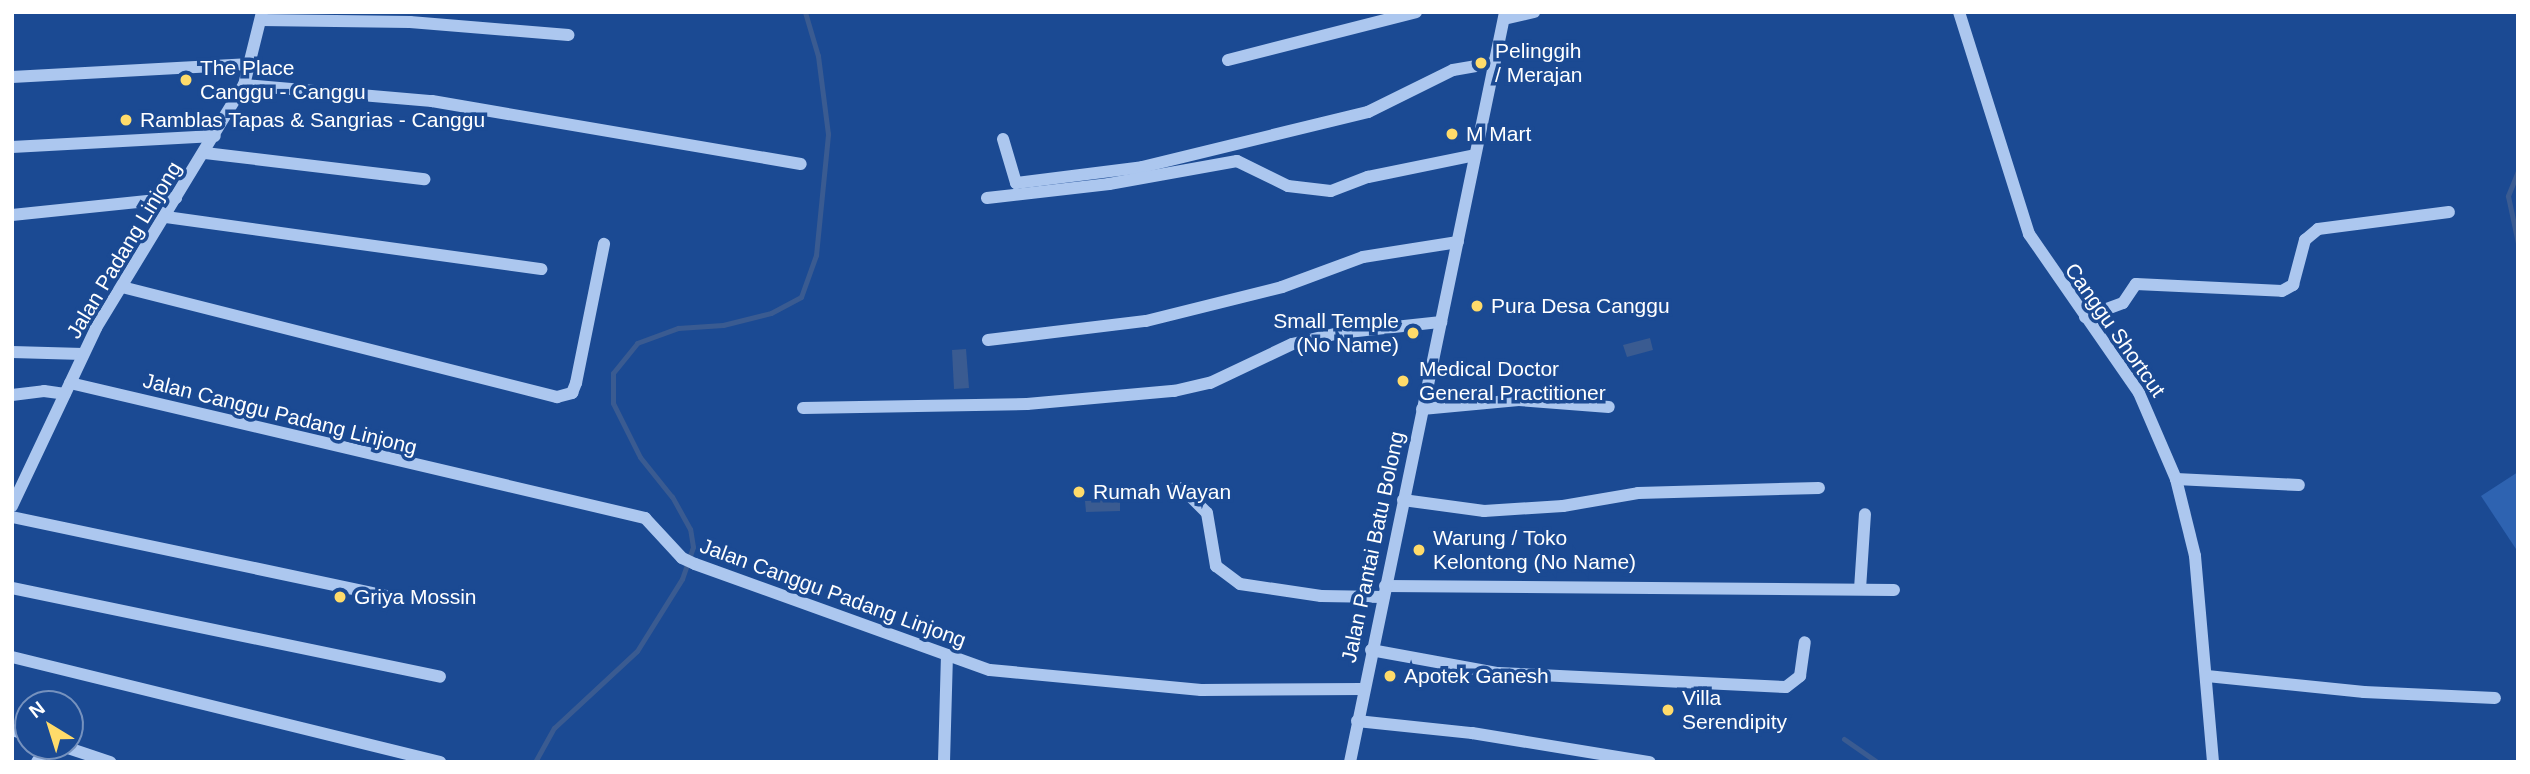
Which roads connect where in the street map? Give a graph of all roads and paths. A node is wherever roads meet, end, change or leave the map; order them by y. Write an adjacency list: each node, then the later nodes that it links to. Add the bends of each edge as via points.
1 (1362, 12): 7 (street)
2 (1416, 12): 7 (street)
3 (1534, 12): 6 (street)
4 (1959, 12): 30 (street, Canggu Shortcut, via 2029,234)
5 (261, 16): 8 (street); 11 (street, Jalan Padang Linjong)
6 (1504, 16): 10 (street, Jalan Pantai Batu Bolong)
7 (1366, 26): 9 (street)
8 (568, 35)
9 (1228, 60)
10 (1494, 63): 15 (street, via 1438,76 1368,112 1142,167 1016,183); 18 (street, Jalan Pantai Batu Bolong)
11 (251, 64): 12 (street); 13 (street, Jalan Padang Linjong)
12 (12, 77)
13 (244, 85): 14 (street, Jalan Padang Linjong); 19 (street, via 432,102)
14 (215, 135): 16 (street); 17 (street, Jalan Padang Linjong)
15 (1003, 139)
16 (12, 147)
17 (205, 153): 20 (street); 21 (street, Jalan Padang Linjong)
18 (1475, 155): 22 (street, via 1368,177 1331,191 1288,186 1237,161 1109,184); 26 (street, Jalan Pantai Batu Bolong)
19 (801, 164)
20 (424, 179)
21 (176, 198): 24 (street); 25 (street, Jalan Padang Linjong)
22 (987, 198)
23 (2449, 212): 30 (street, via 2318,229 2305,240 2292,285 2282,290 2136,284 2123,303)
24 (12, 215)
25 (166, 216): 28 (street); 29 (street, Jalan Padang Linjong)
26 (1458, 242): 31 (street, Jalan Pantai Batu Bolong); 32 (street, via 1363,257 1282,287 1146,321)
27 (604, 244): 29 (street, via 576,383 565,396)
28 (541, 269)
29 (122, 287): 34 (street, Jalan Padang Linjong)
30 (2085, 317): 40 (street, Canggu Shortcut, via 2139,393)
31 (1441, 322): 38 (street, via 1339,333 1292,344 1210,383 1174,391 1027,404); 39 (street, Jalan Pantai Batu Bolong)
32 (988, 340)
33 (12, 352): 34 (street)
34 (83, 354): 35 (street, Jalan Padang Linjong)
35 (67, 388): 36 (street, Jalan Canggu Padang Linjong); 41 (street, Jalan Padang Linjong); 56 (street, Jalan Canggu Padang Linjong, via 645,518 682,558 695,564)
36 (12, 395)
37 (1609, 407): 39 (street, via 1519,400)
38 (803, 408)
39 (1422, 409): 45 (street, Jalan Pantai Batu Bolong)
40 (2176, 479): 42 (street); 59 (street, Canggu Shortcut, via 2194,556)
41 (18, 482): 46 (street, Jalan Padang Linjong)
42 (2299, 485)
43 (1819, 488): 45 (street, via 1638,493 1563,506 1484,511)
44 (1171, 489): 52 (street, via 1182,488 1207,513 1216,566 1240,583 1321,596)
45 (1403, 500): 52 (street, Jalan Pantai Batu Bolong)
46 (12, 506)
47 (1865, 514): 50 (street)
48 (12, 517): 53 (street)
49 (12, 588): 58 (street)
50 (1860, 589): 51 (street); 52 (street)
51 (1894, 590)
52 (1384, 592): 55 (street, Jalan Pantai Batu Bolong)
53 (392, 597)
54 (1805, 642): 55 (street, via 1800,676 1786,687 1498,673)
55 (1371, 650): 60 (street, Jalan Pantai Batu Bolong)
56 (947, 655): 60 (street, Jalan Canggu Padang Linjong, via 990,670 1201,690); 66 (street)
57 (12, 657): 65 (street)
58 (440, 677)
59 (2207, 677): 61 (street, via 2364,692); 69 (street, Canggu Shortcut)
60 (1362, 689): 62 (street, Jalan Pantai Batu Bolong)
61 (2495, 698)
62 (1357, 721): 67 (street, Jalan Pantai Batu Bolong); 68 (street, via 1472,733)
63 (84, 753): 64 (street)
64 (110, 762)
65 (440, 762)
66 (944, 762)
67 (1350, 762)
68 (1650, 762)
69 (2213, 762)

